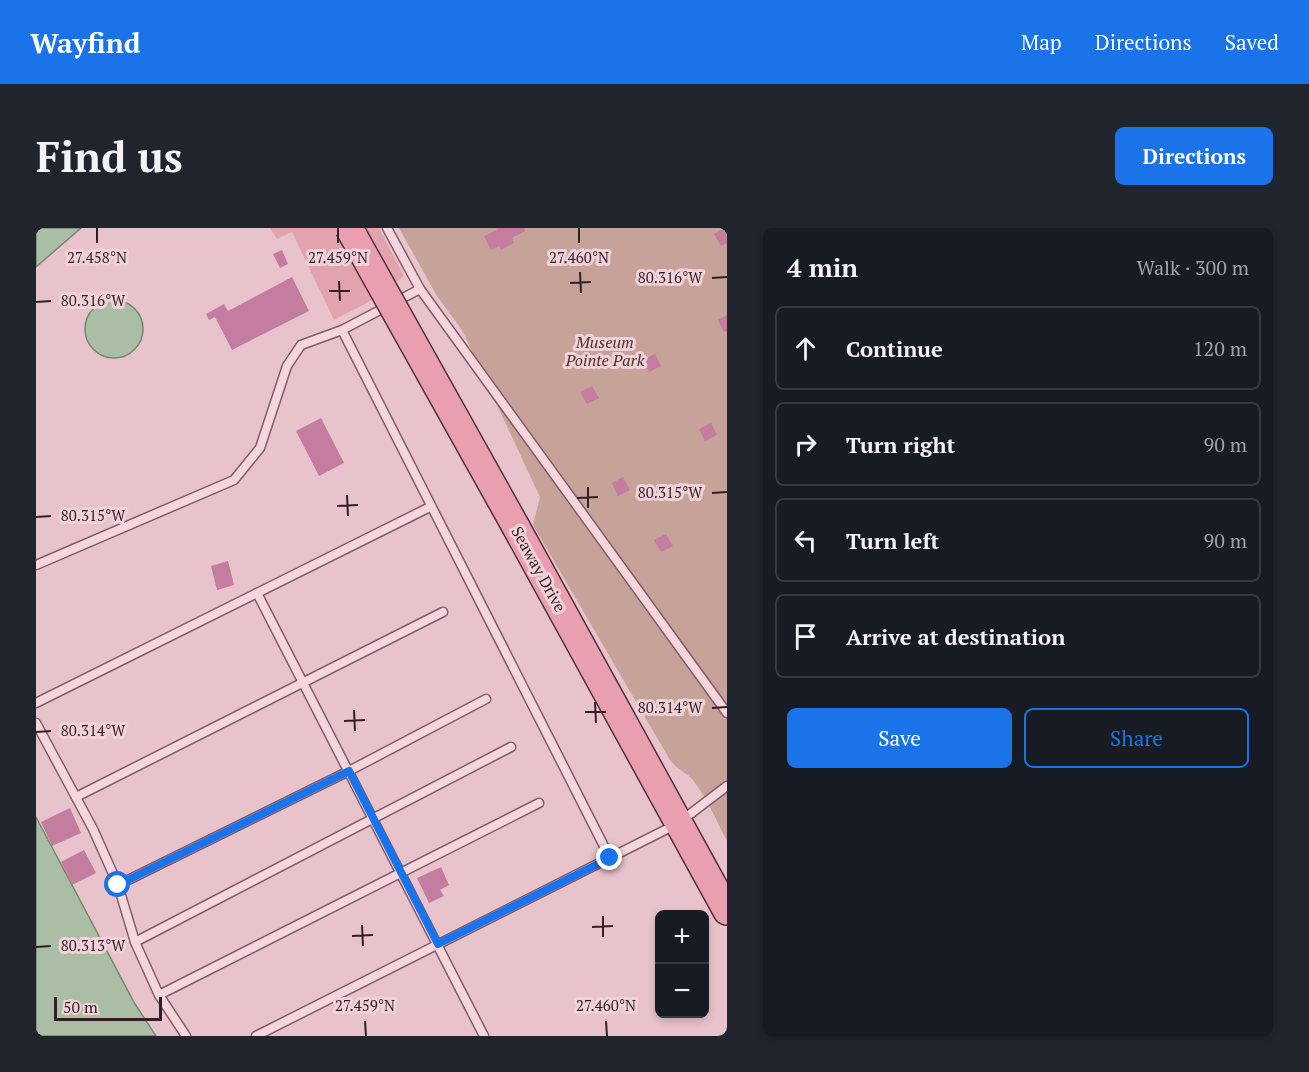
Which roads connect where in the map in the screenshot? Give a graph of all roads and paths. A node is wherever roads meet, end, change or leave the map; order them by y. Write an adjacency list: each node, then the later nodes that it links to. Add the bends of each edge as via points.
1 (349, 228): 20 (main road, Seaway Drive, bridge)
2 (387, 228): 3 (lane)
3 (420, 289): 4 (lane); 12 (lane)
4 (342, 330): 5 (lane); 6 (lane, via 301,345 287,366 260,448 234,480)
5 (430, 507): 7 (lane); 21 (lane)
6 (36, 565)
7 (257, 593): 9 (lane); 11 (lane)
8 (443, 612): 9 (lane)
9 (304, 684): 15 (lane); 17 (lane)
10 (486, 699): 15 (lane)
11 (36, 704)
12 (727, 713)
13 (36, 723): 17 (lane)
14 (511, 747): 19 (lane)
15 (349, 771): 19 (lane); 23 (lane)
16 (727, 786): 20 (lane)
17 (76, 798): 23 (lane)
18 (539, 803): 22 (lane)
19 (374, 820): 22 (lane); 25 (lane)
20 (677, 824): 21 (lane); 24 (main road, Seaway Drive)
21 (610, 858): 26 (lane)
22 (401, 873): 26 (lane); 27 (lane)
23 (118, 885): 25 (lane)
24 (727, 911)
25 (135, 942): 27 (lane)
26 (438, 944): 29 (lane); 30 (lane)
27 (159, 995): 28 (lane)
28 (186, 1036)
29 (256, 1036)
30 (484, 1036)

